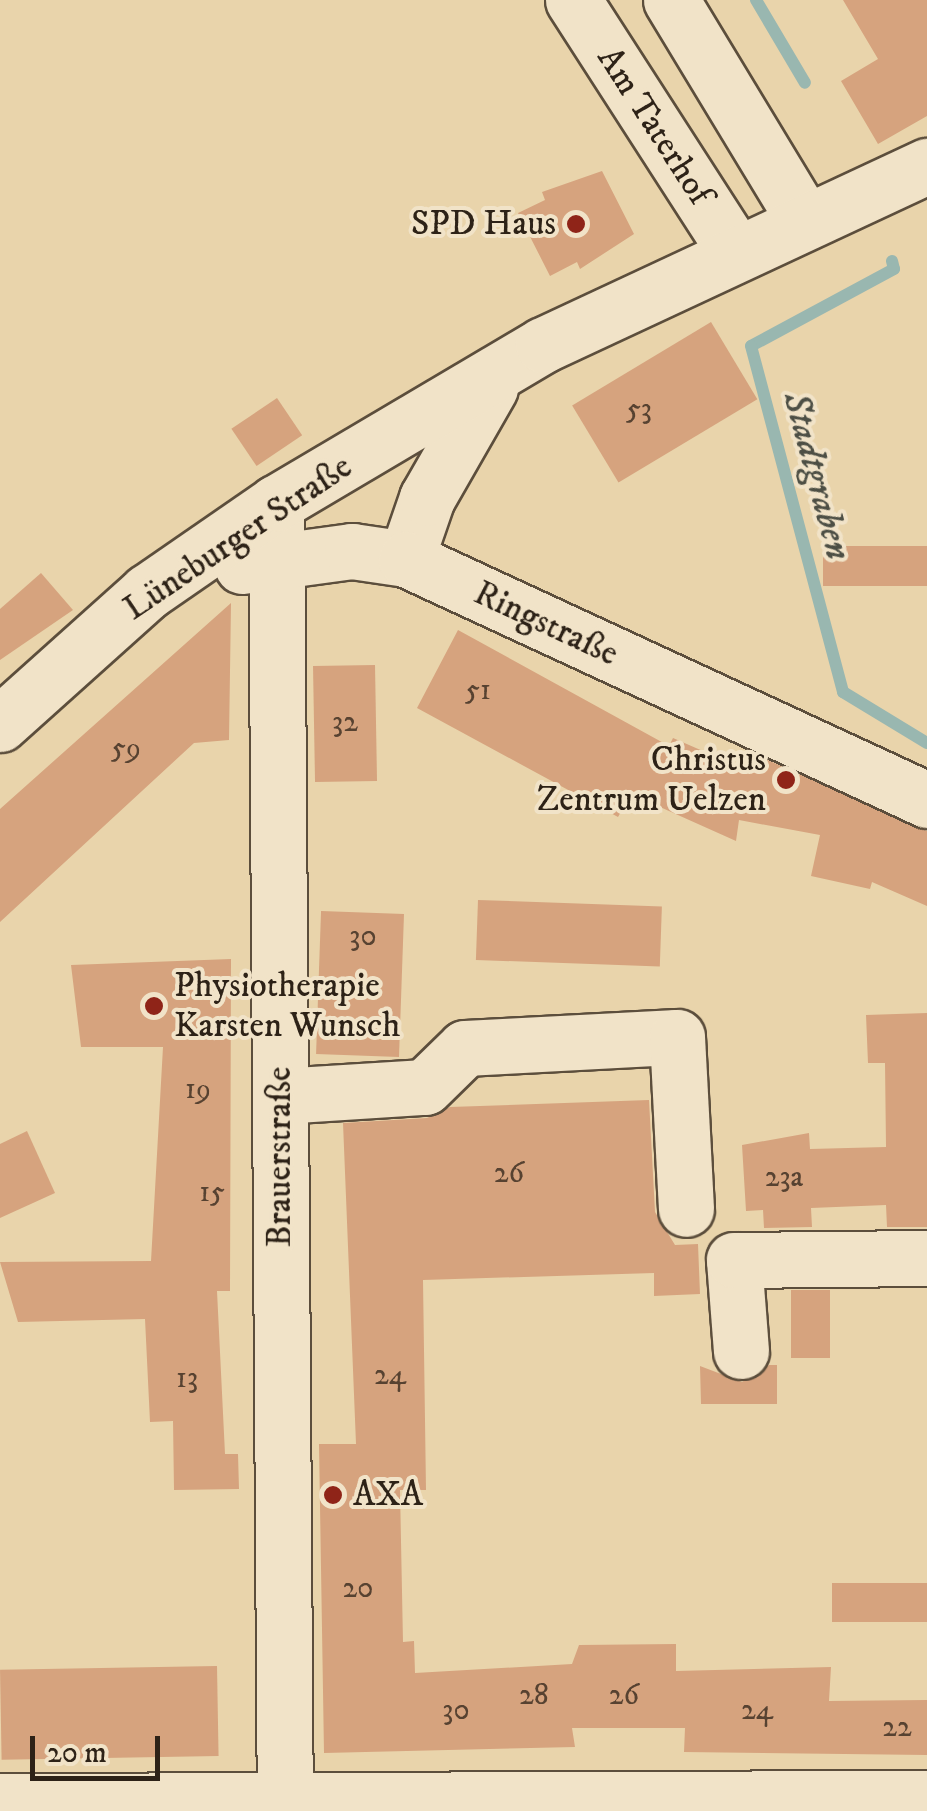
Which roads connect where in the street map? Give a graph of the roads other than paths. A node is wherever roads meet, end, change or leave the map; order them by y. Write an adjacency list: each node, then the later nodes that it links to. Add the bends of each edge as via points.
1 (572, 0): 5 (street, Am Taterhof)
2 (672, 0): 4 (street)
3 (927, 166): 4 (street, Lüneburger Straße)
4 (806, 220): 5 (street, Lüneburger Straße)
5 (736, 253): 6 (street, Lüneburger Straße, via 543,345)
6 (496, 380): 7 (street, Lüneburger Straße); 8 (street, Lüneburger Straße, via 466,420)
7 (276, 530): 8 (street, Ringstraße); 9 (street, Ringstraße); 12 (street, Brauerstraße)
8 (406, 559): 11 (street, Ringstraße)
9 (147, 592): 10 (street, Lüneburger Straße)
10 (0, 724)
11 (927, 800)
12 (280, 1096): 13 (street, via 425,1087 466,1048 677,1037); 18 (street, Brauerstraße)
13 (686, 1209)
14 (927, 1258): 15 (street, via 734,1260)
15 (741, 1351)
16 (927, 1798): 18 (street)
17 (0, 1801): 18 (street)
18 (285, 1806)

